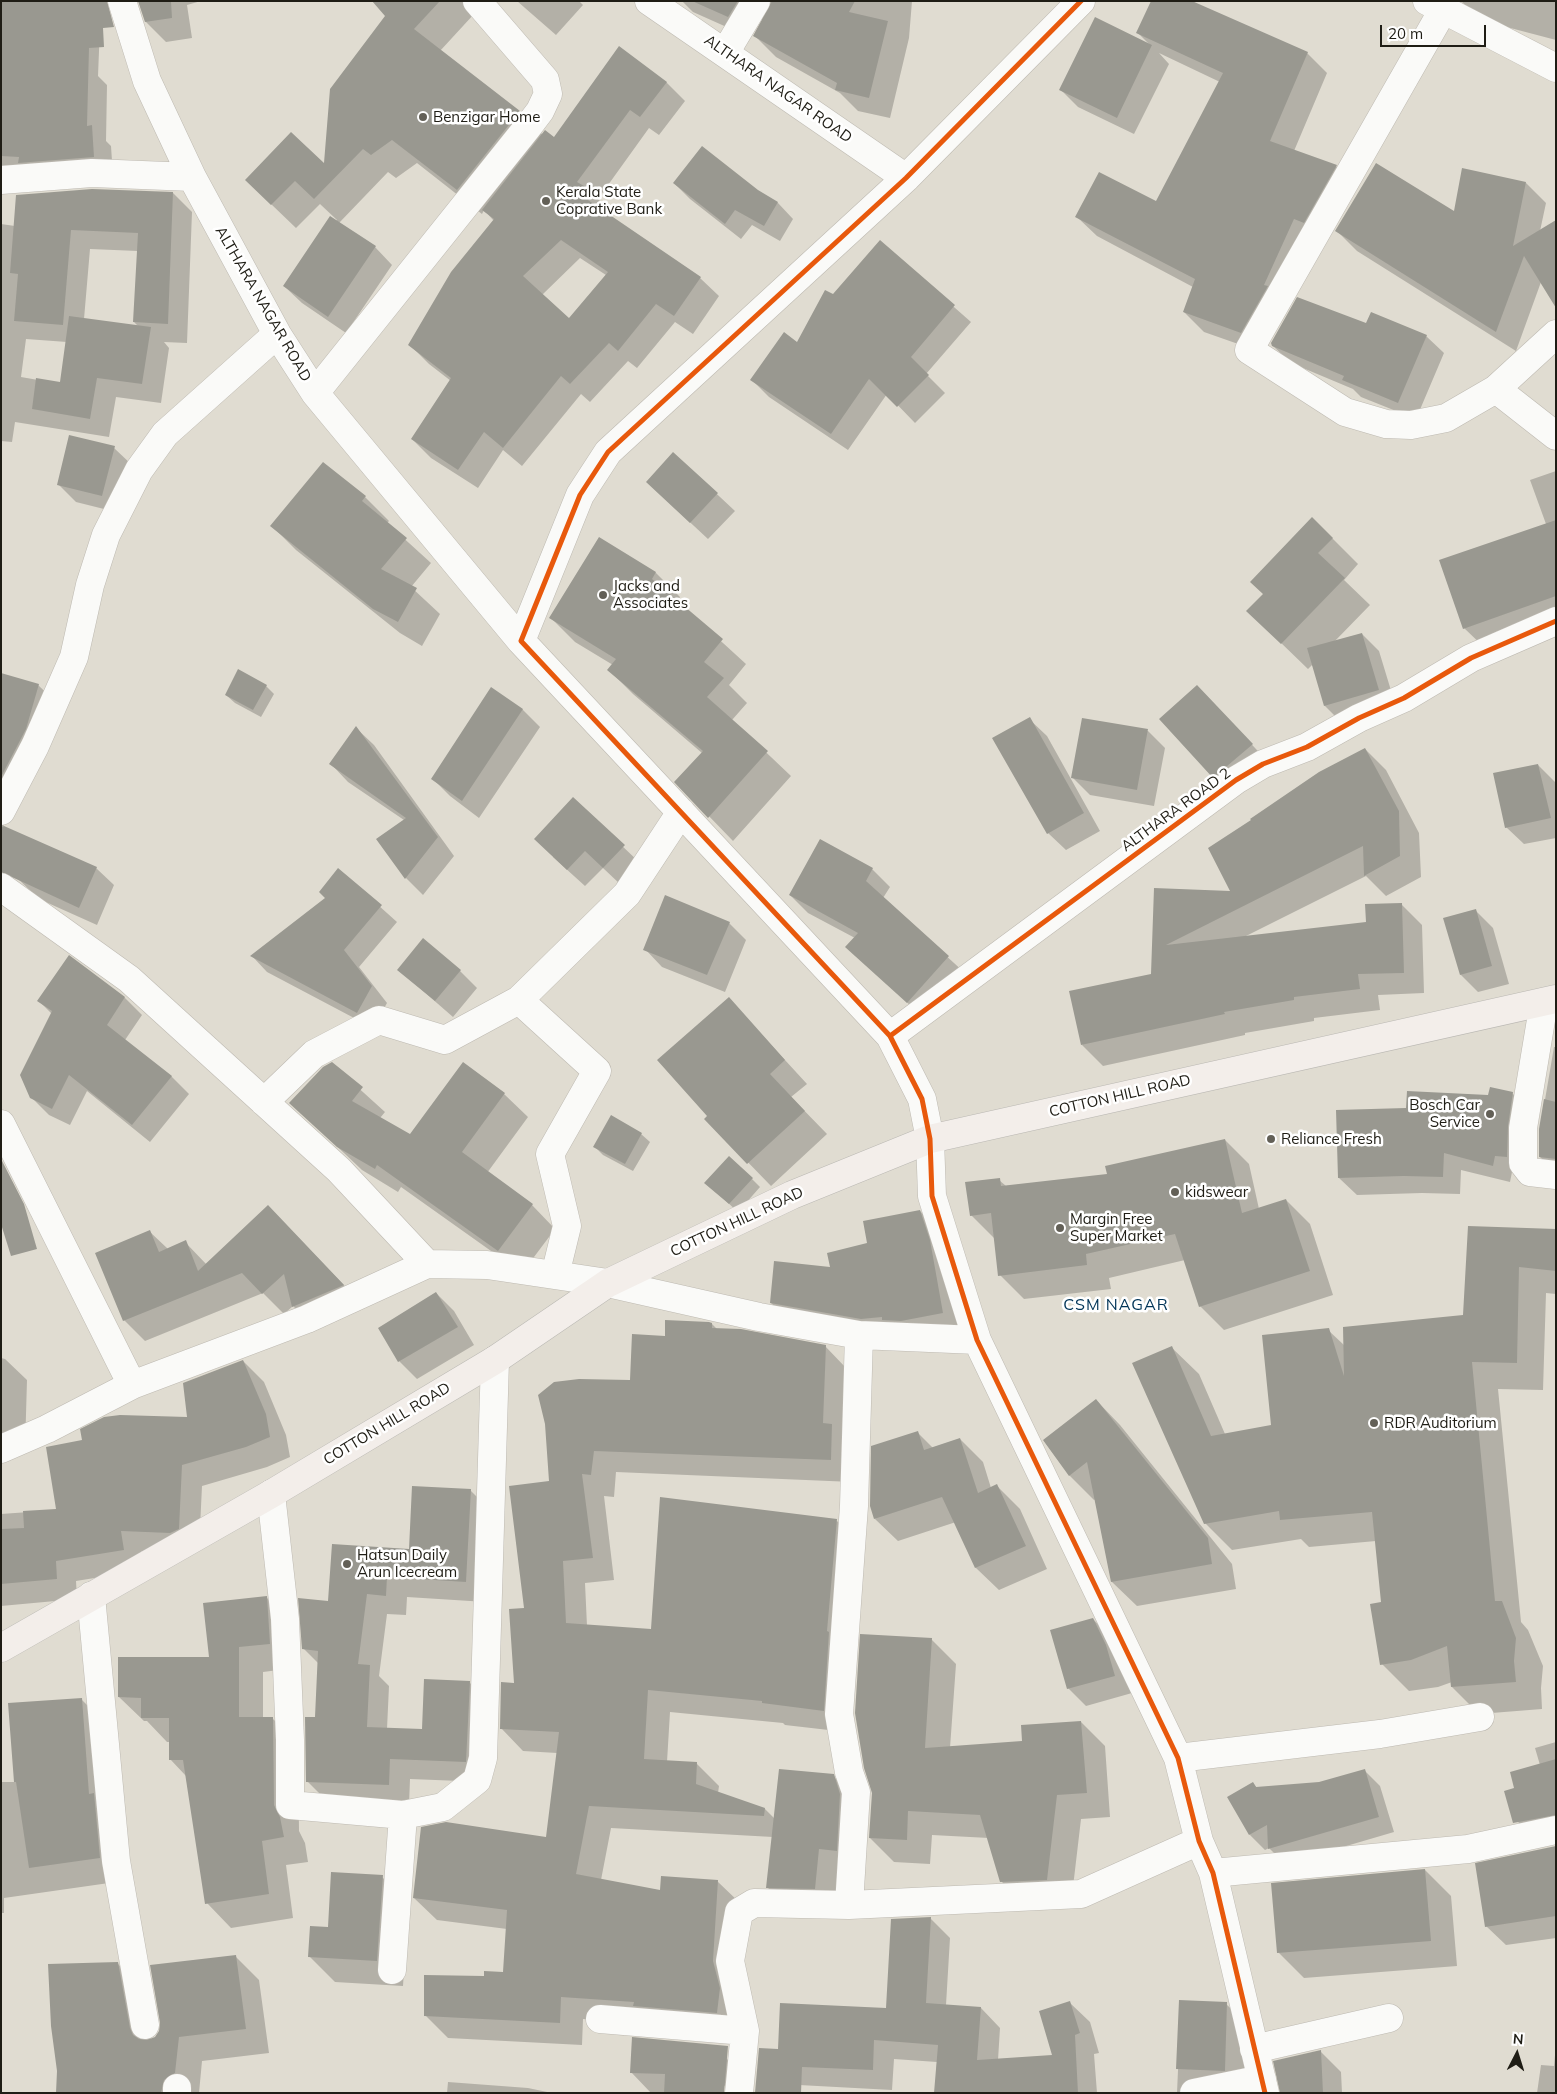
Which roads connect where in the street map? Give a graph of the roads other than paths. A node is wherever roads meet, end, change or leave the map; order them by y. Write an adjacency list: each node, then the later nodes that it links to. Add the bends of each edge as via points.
1 (122, 1): 9 (street, ALTHARA NAGAR ROAD, via 147,80)
2 (477, 1): 15 (street, via 545,80 548,94 527,128)
3 (650, 1): 7 (street, ALTHARA NAGAR ROAD)
4 (756, 1): 7 (street)
5 (1081, 1): 10 (street)
6 (1435, 5): 8 (street); 14 (street, via 1249,350 1346,412 1386,424 1411,425 1446,418)
7 (725, 53): 10 (street, ALTHARA NAGAR ROAD)
8 (1556, 68)
9 (192, 178): 11 (street, via 92,173); 12 (street, ALTHARA NAGAR ROAD)
10 (906, 178): 18 (street, via 608,452 580,495)
11 (1, 180)
12 (277, 334): 15 (street, ALTHARA NAGAR ROAD); 19 (street, via 165,434 139,470 106,535 90,585 74,657 35,746)
13 (1556, 334): 14 (street)
14 (1496, 389): 16 (street)
15 (315, 393): 18 (street, ALTHARA NAGAR ROAD)
16 (1556, 436)
17 (1556, 621): 24 (street, ALTHARA ROAD 2, via 1471,658 1404,698 1359,718 1307,748 1263,764 1236,780)
18 (521, 641): 20 (street, ALTHARA NAGAR ROAD)
19 (1, 811)
20 (681, 812): 22 (street, via 627,894); 24 (street, ALTHARA NAGAR ROAD)
21 (1, 887): 25 (street, via 129,979)
22 (519, 1000): 25 (street, via 445,1040 379,1020 314,1054); 30 (street, via 597,1071 550,1154 567,1226)
23 (1550, 1000): 27 (main road, COTTON HILL ROAD); 28 (street, via 1523,1128 1524,1163 1530,1172)
24 (890, 1036): 27 (street, ALTHARA NAGAR ROAD, via 922,1099)
25 (264, 1102): 29 (street, via 339,1170)
26 (1, 1124): 35 (street)
27 (930, 1139): 31 (main road, COTTON HILL ROAD, via 792,1195); 33 (street, ALTHARA NAGAR ROAD, via 932,1196)
28 (1556, 1175)
29 (426, 1264): 30 (street, via 487,1265); 35 (street, via 307,1319)
30 (555, 1275): 31 (street)
31 (608, 1283): 32 (street, via 759,1317); 34 (main road, COTTON HILL ROAD)
32 (859, 1335): 33 (street); 46 (street, via 854,1506 839,1714 849,1772 856,1792)
33 (977, 1340): 41 (street, ALTHARA NAGAR ROAD)
34 (496, 1360): 37 (main road, COTTON HILL ROAD); 42 (street, via 483,1758 477,1780 443,1807)
35 (132, 1385): 36 (street, via 47,1429)
36 (1, 1448)
37 (271, 1494): 38 (main road, COTTON HILL ROAD); 42 (street, via 284,1619 290,1805)
38 (91, 1596): 39 (main road, COTTON HILL ROAD); 50 (street, via 116,1861)
39 (1, 1648)
40 (1480, 1717): 41 (street, via 1380,1734)
41 (1178, 1758): 44 (street, ALTHARA NAGAR ROAD)
42 (403, 1815): 47 (street)
43 (1556, 1830): 45 (street, via 1468,1849)
44 (1199, 1840): 45 (street, ALTHARA NAGAR ROAD); 46 (street, via 1081,1894)
45 (1213, 1872): 52 (street, ALTHARA NAGAR ROAD)
46 (849, 1905): 51 (street, via 754,1903 739,1912 730,1961)
47 (392, 1970)
48 (1389, 2018): 52 (street)
49 (600, 2019): 51 (street)
50 (145, 2025)
51 (745, 2031): 54 (street)
52 (1254, 2049): 53 (street, ALTHARA NAGAR ROAD)
53 (1263, 2086): 55 (street)
54 (739, 2093)
55 (1194, 2093)

